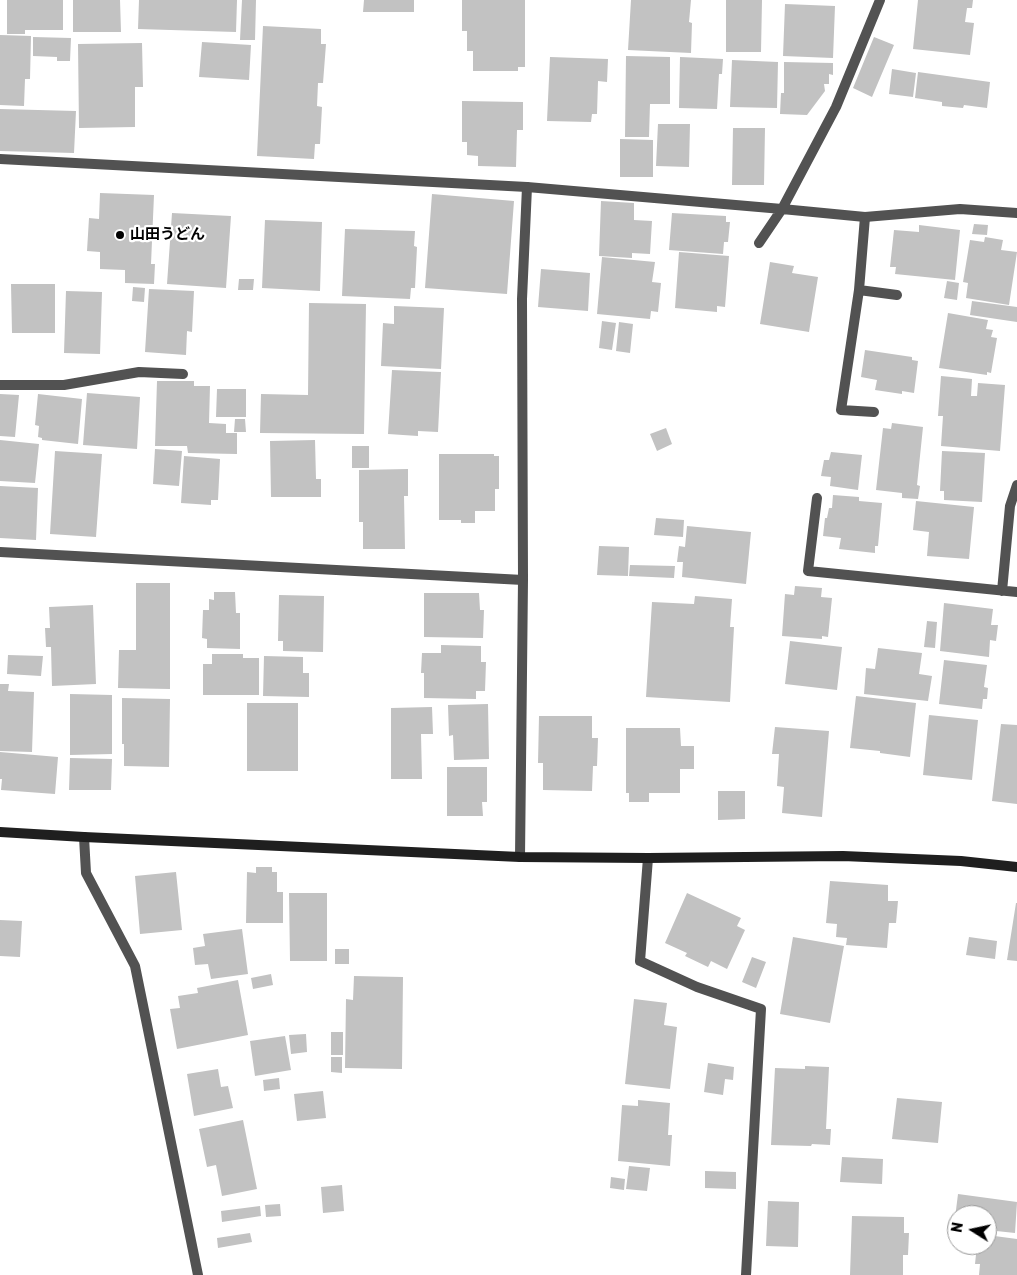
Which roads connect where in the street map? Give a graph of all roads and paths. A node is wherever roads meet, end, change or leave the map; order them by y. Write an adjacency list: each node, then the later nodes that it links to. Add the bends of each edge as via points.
1 (880, 0): 4 (street, via 836,107)
2 (0, 159): 3 (street)
3 (527, 187): 4 (street); 16 (street, via 522,299)
4 (782, 209): 6 (street); 7 (street)
5 (1017, 213): 6 (street, via 960,209)
6 (865, 217): 8 (street)
7 (759, 243)
8 (859, 290): 9 (street); 12 (street, via 841,410)
9 (897, 295)
10 (183, 374): 11 (street, via 139,372 64,385)
11 (0, 385)
12 (874, 412)
13 (1017, 485): 17 (street, via 1010,506)
14 (817, 498): 17 (street, via 808,571)
15 (0, 552): 16 (street)
16 (523, 580): 21 (street)
17 (1002, 591): 18 (street)
18 (1017, 592)
19 (0, 832): 20 (street)
20 (84, 838): 21 (street); 24 (street, via 86,873 136,966)
21 (520, 857): 22 (street)
22 (648, 858): 23 (street, via 843,856); 25 (street, via 640,960 697,987 761,1009)
23 (1017, 866)
24 (198, 1275)
25 (746, 1275)

